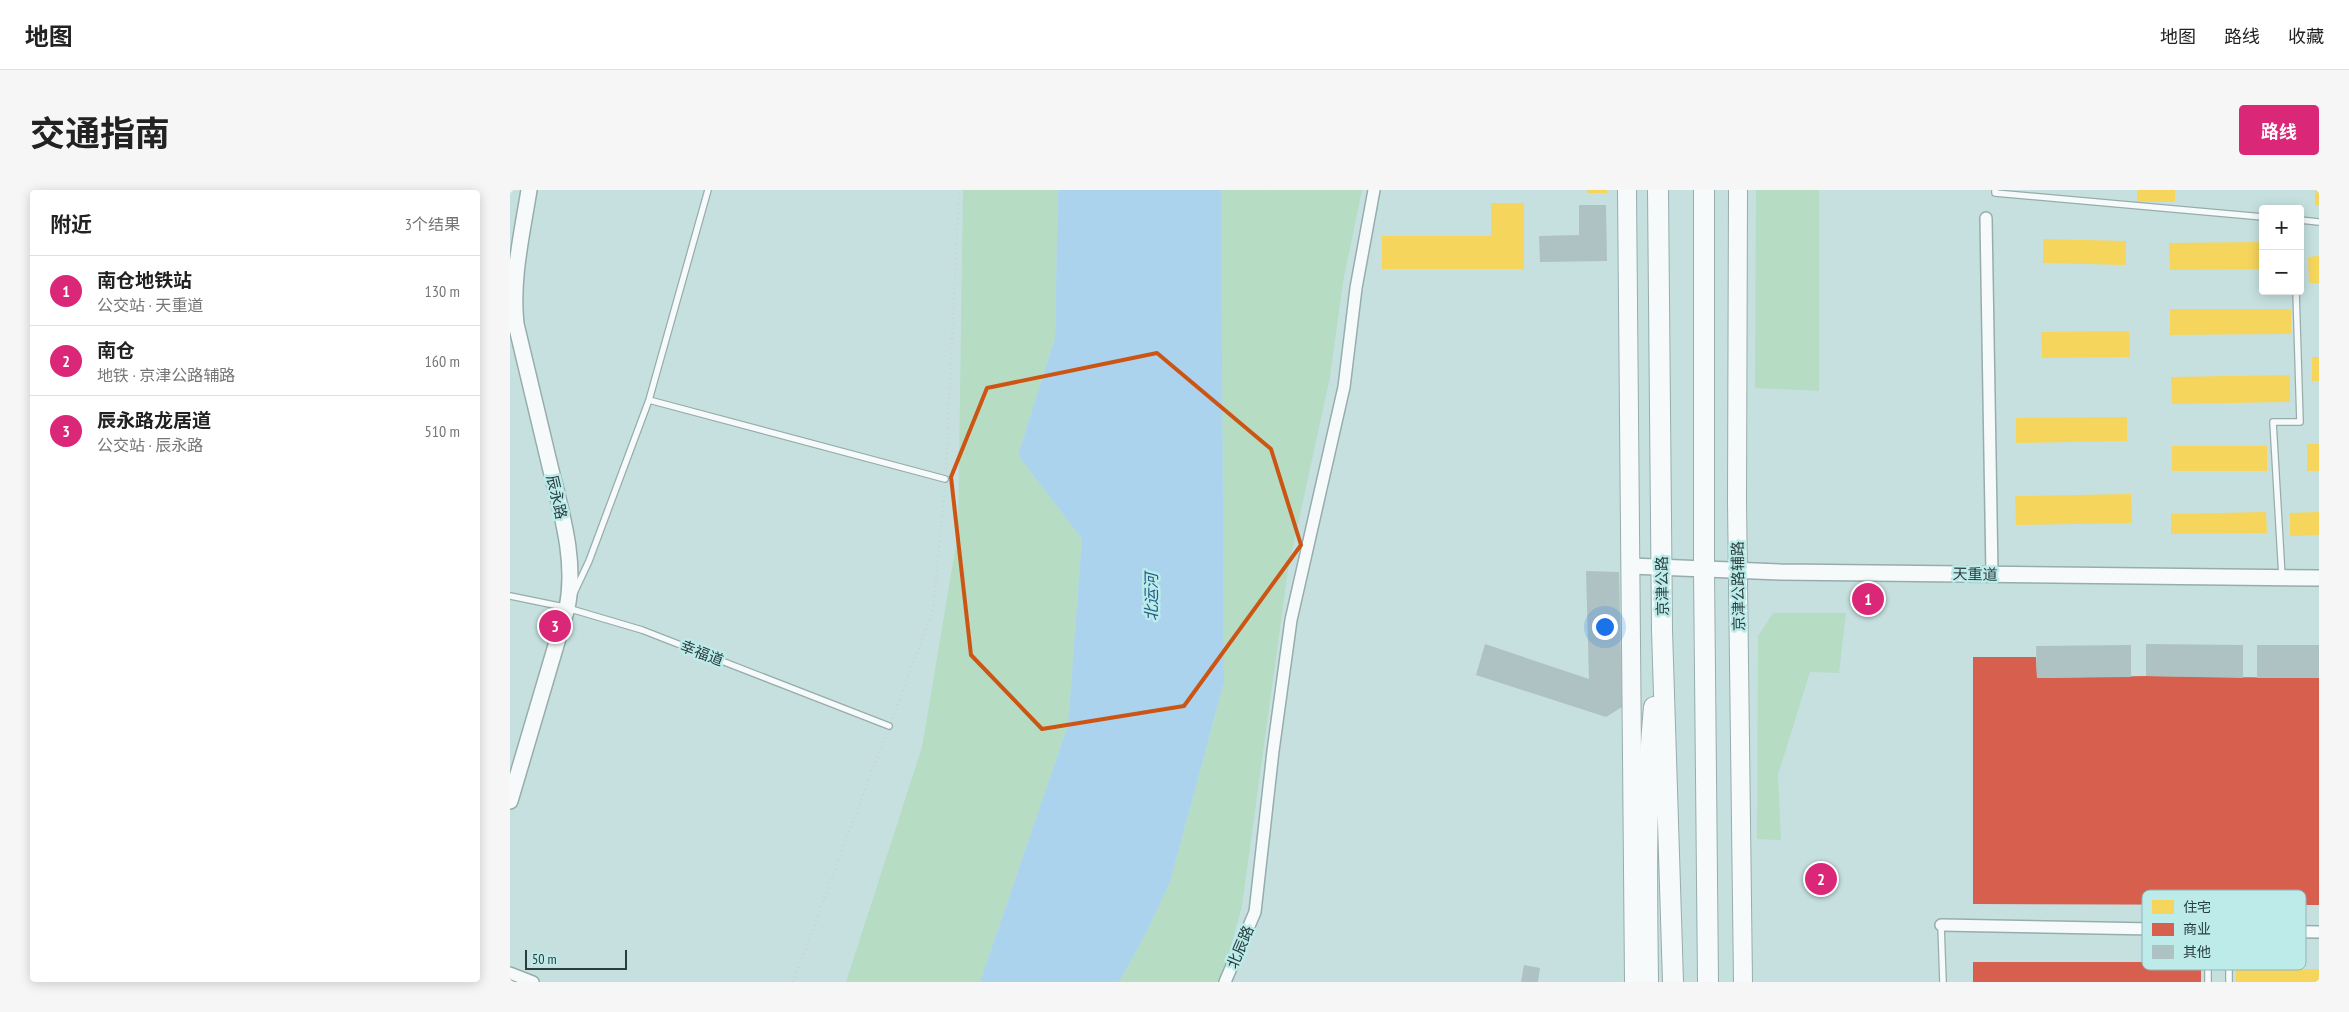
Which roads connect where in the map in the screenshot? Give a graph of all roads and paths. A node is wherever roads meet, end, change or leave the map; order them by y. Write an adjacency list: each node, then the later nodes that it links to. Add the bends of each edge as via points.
1 (524, 190): 17 (main road, 辰永路, via 513,268)
2 (529, 190): 17 (main road, 辰永路)
3 (708, 190): 18 (lane)
4 (959, 190): 20 (path)
5 (1264, 190): 19 (path, via 1267,201 1292,239 1320,248 1318,274 1327,377)
6 (1374, 190): 19 (street, 北辰路, via 1356,288)
7 (1627, 190): 21 (main road)
8 (1658, 190): 22 (highway, 京津公路)
9 (1704, 190): 23 (highway)
10 (1738, 190): 24 (main road, 京津公路辅路)
11 (1995, 190): 12 (lane, via 1995,193)
12 (2259, 217)
13 (1986, 218): 25 (street)
14 (2304, 220): 15 (lane)
15 (2319, 222)
16 (2296, 295): 26 (lane, via 2300,422 2273,422)
17 (512, 309): 29 (main road, 辰永路, via 564,546 568,570)
18 (649, 400): 20 (lane); 29 (lane, via 589,561 576,592)
19 (1341, 402): 41 (street, 北辰路, via 1291,620 1254,912)
20 (946, 479): 31 (path, via 933,610)
21 (1631, 566): 22 (main road, 天重道); 42 (main road)
22 (1662, 568): 23 (main road, 天重道); 30 (highway, 京津公路)
23 (1704, 570): 24 (main road, 天重道); 45 (highway)
24 (1737, 570): 25 (main road, 天重道); 46 (main road, 京津公路辅路)
25 (1992, 574): 26 (main road, 天重道)
26 (2282, 577): 27 (main road, 天重道)
27 (2319, 578)
28 (510, 596): 29 (lane, 幸福道)
29 (566, 605): 31 (lane, 幸福道, via 642,630); 32 (main road, 辰永路); 33 (main road, 辰永路)
30 (1662, 630): 43 (highway, via 1648,767); 44 (highway, 京津公路)
31 (889, 726): 40 (path)
32 (510, 787)
33 (510, 800)
34 (1941, 925): 35 (street); 47 (lane)
35 (2142, 928)
36 (2306, 932): 37 (street)
37 (2319, 932)
38 (510, 973): 39 (street)
39 (533, 982)
40 (792, 982)
41 (1225, 982)
42 (1634, 982)
43 (1648, 982)
44 (1674, 982)
45 (1708, 982)
46 (1743, 982)
47 (1943, 982)

